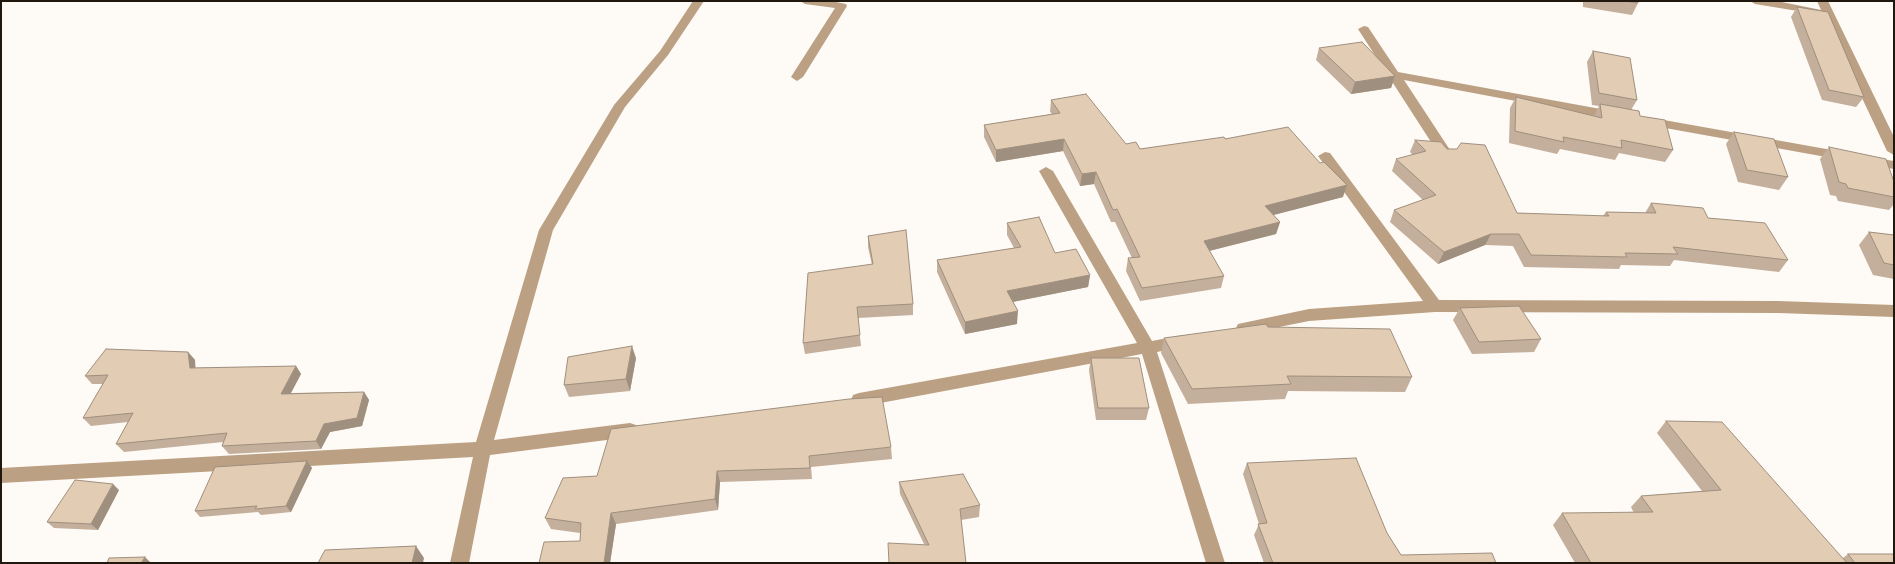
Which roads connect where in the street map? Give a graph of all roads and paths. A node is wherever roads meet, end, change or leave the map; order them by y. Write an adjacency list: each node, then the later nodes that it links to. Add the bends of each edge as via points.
1 (699, 1): 21 (street, via 664,53 620,105 546,230)
2 (805, 1): 4 (street)
3 (1755, 1): 5 (street)
4 (843, 4): 8 (street)
5 (1825, 7): 9 (street)
6 (1364, 29): 7 (street)
7 (1394, 75): 11 (street); 12 (street)
8 (797, 77)
9 (1894, 151)
10 (1325, 156): 14 (street)
11 (1447, 156)
12 (1894, 166)
13 (1046, 170): 18 (street)
14 (1434, 306): 15 (street); 16 (street, via 1309,315)
15 (1894, 310)
16 (1224, 332)
17 (1195, 338): 18 (street)
18 (1148, 348): 19 (street); 24 (street)
19 (847, 402)
20 (650, 428): 21 (street)
21 (483, 450): 22 (street); 23 (street)
22 (1, 476)
23 (459, 563)
24 (1216, 563)

